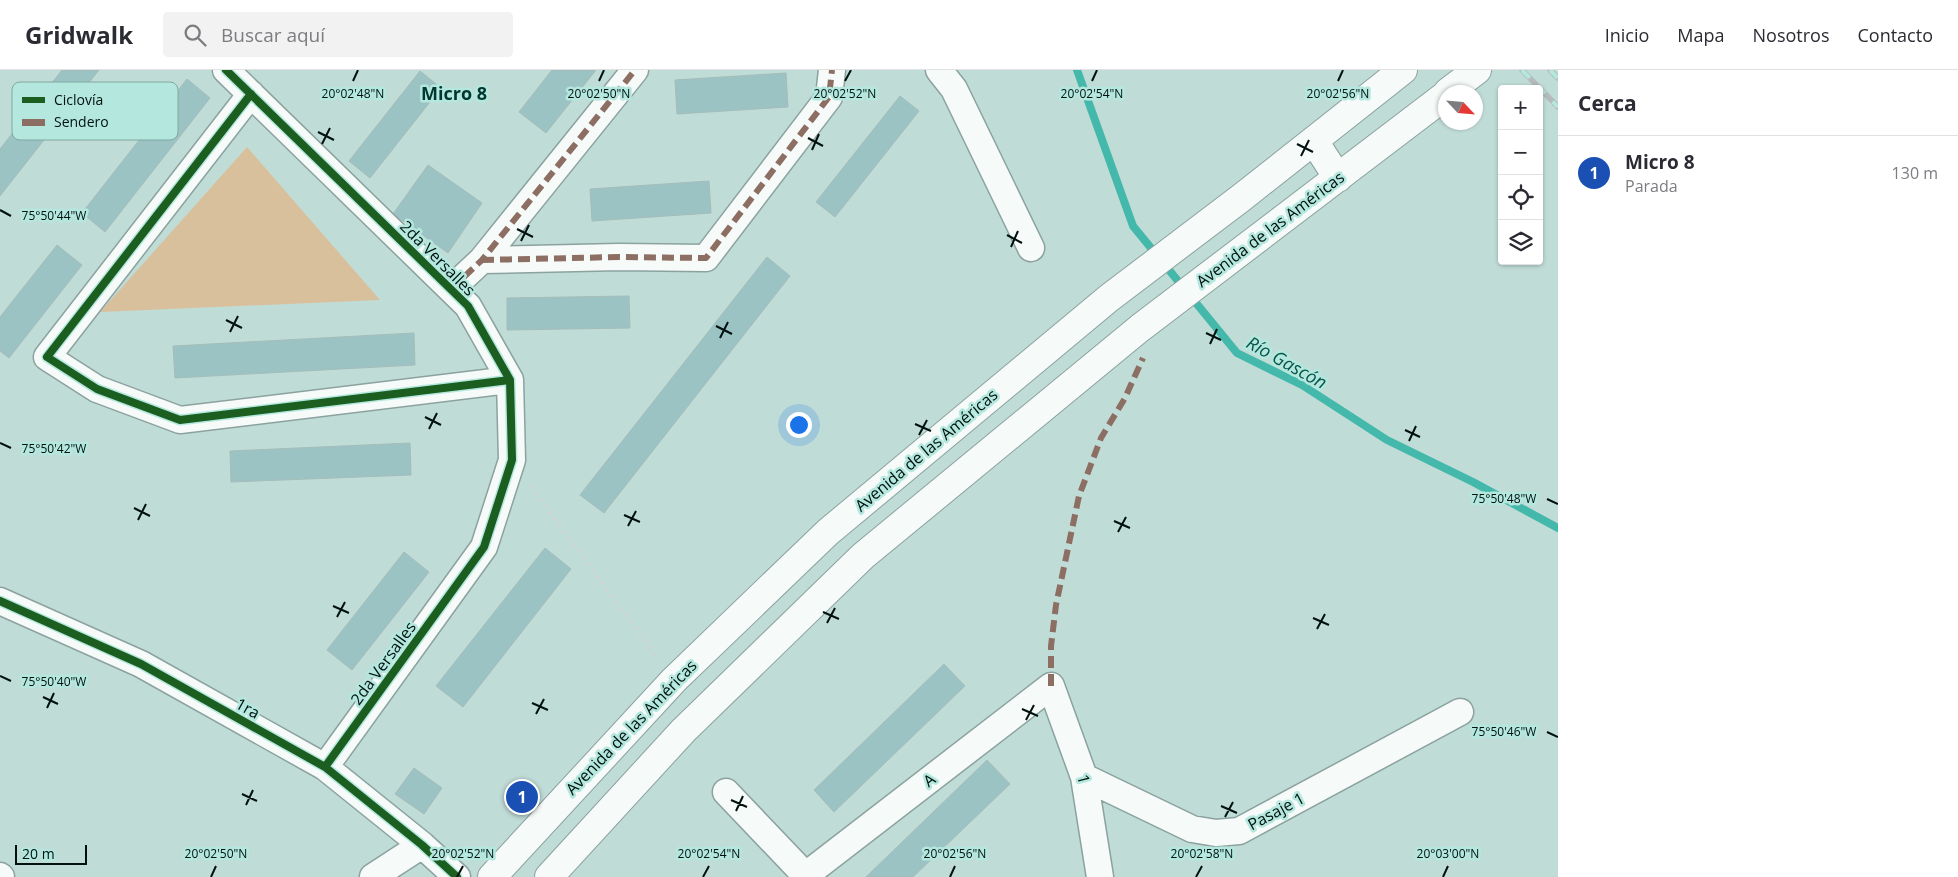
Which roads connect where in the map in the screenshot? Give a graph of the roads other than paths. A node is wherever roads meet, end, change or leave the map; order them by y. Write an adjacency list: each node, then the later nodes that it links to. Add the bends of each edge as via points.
1 (226, 70): 8 (street, 2da Versalles)
2 (635, 70): 13 (street)
3 (832, 70): 13 (street, via 829,97 706,258)
4 (939, 70): 12 (street, via 954,89)
5 (1402, 70): 10 (main road, Avenida de las Américas)
6 (1477, 70): 7 (main road, Avenida de las Américas)
7 (1458, 85)
8 (251, 94): 14 (street, 2da Versalles); 15 (street, via 47,357 97,389 180,420)
9 (1438, 101): 11 (main road, Avenida de las Américas)
10 (1314, 140): 11 (main road); 26 (main road, Avenida de las Américas, via 1109,298 828,532 674,680)
11 (1338, 178): 27 (main road, Avenida de las Américas, via 1140,328 863,556 682,730)
12 (1031, 248)
13 (482, 260): 14 (street)
14 (451, 289): 15 (street, 2da Versalles, via 468,306)
15 (510, 380): 19 (street, 2da Versalles, via 512,460 484,547)
16 (0, 601): 19 (street, 1ra, via 142,664)
17 (1051, 686): 20 (street, 1); 23 (street, A)
18 (1460, 712): 20 (street, Pasaje 1, via 1239,831 1216,833 1192,829)
19 (325, 767): 22 (street, 1ra)
20 (1084, 777): 28 (street, 1)
21 (726, 792): 23 (street, A)
22 (422, 845): 24 (street); 25 (street, 1ra)
23 (807, 876)
24 (373, 877)
25 (457, 877)
26 (492, 877)
27 (549, 877)
28 (1100, 877)

